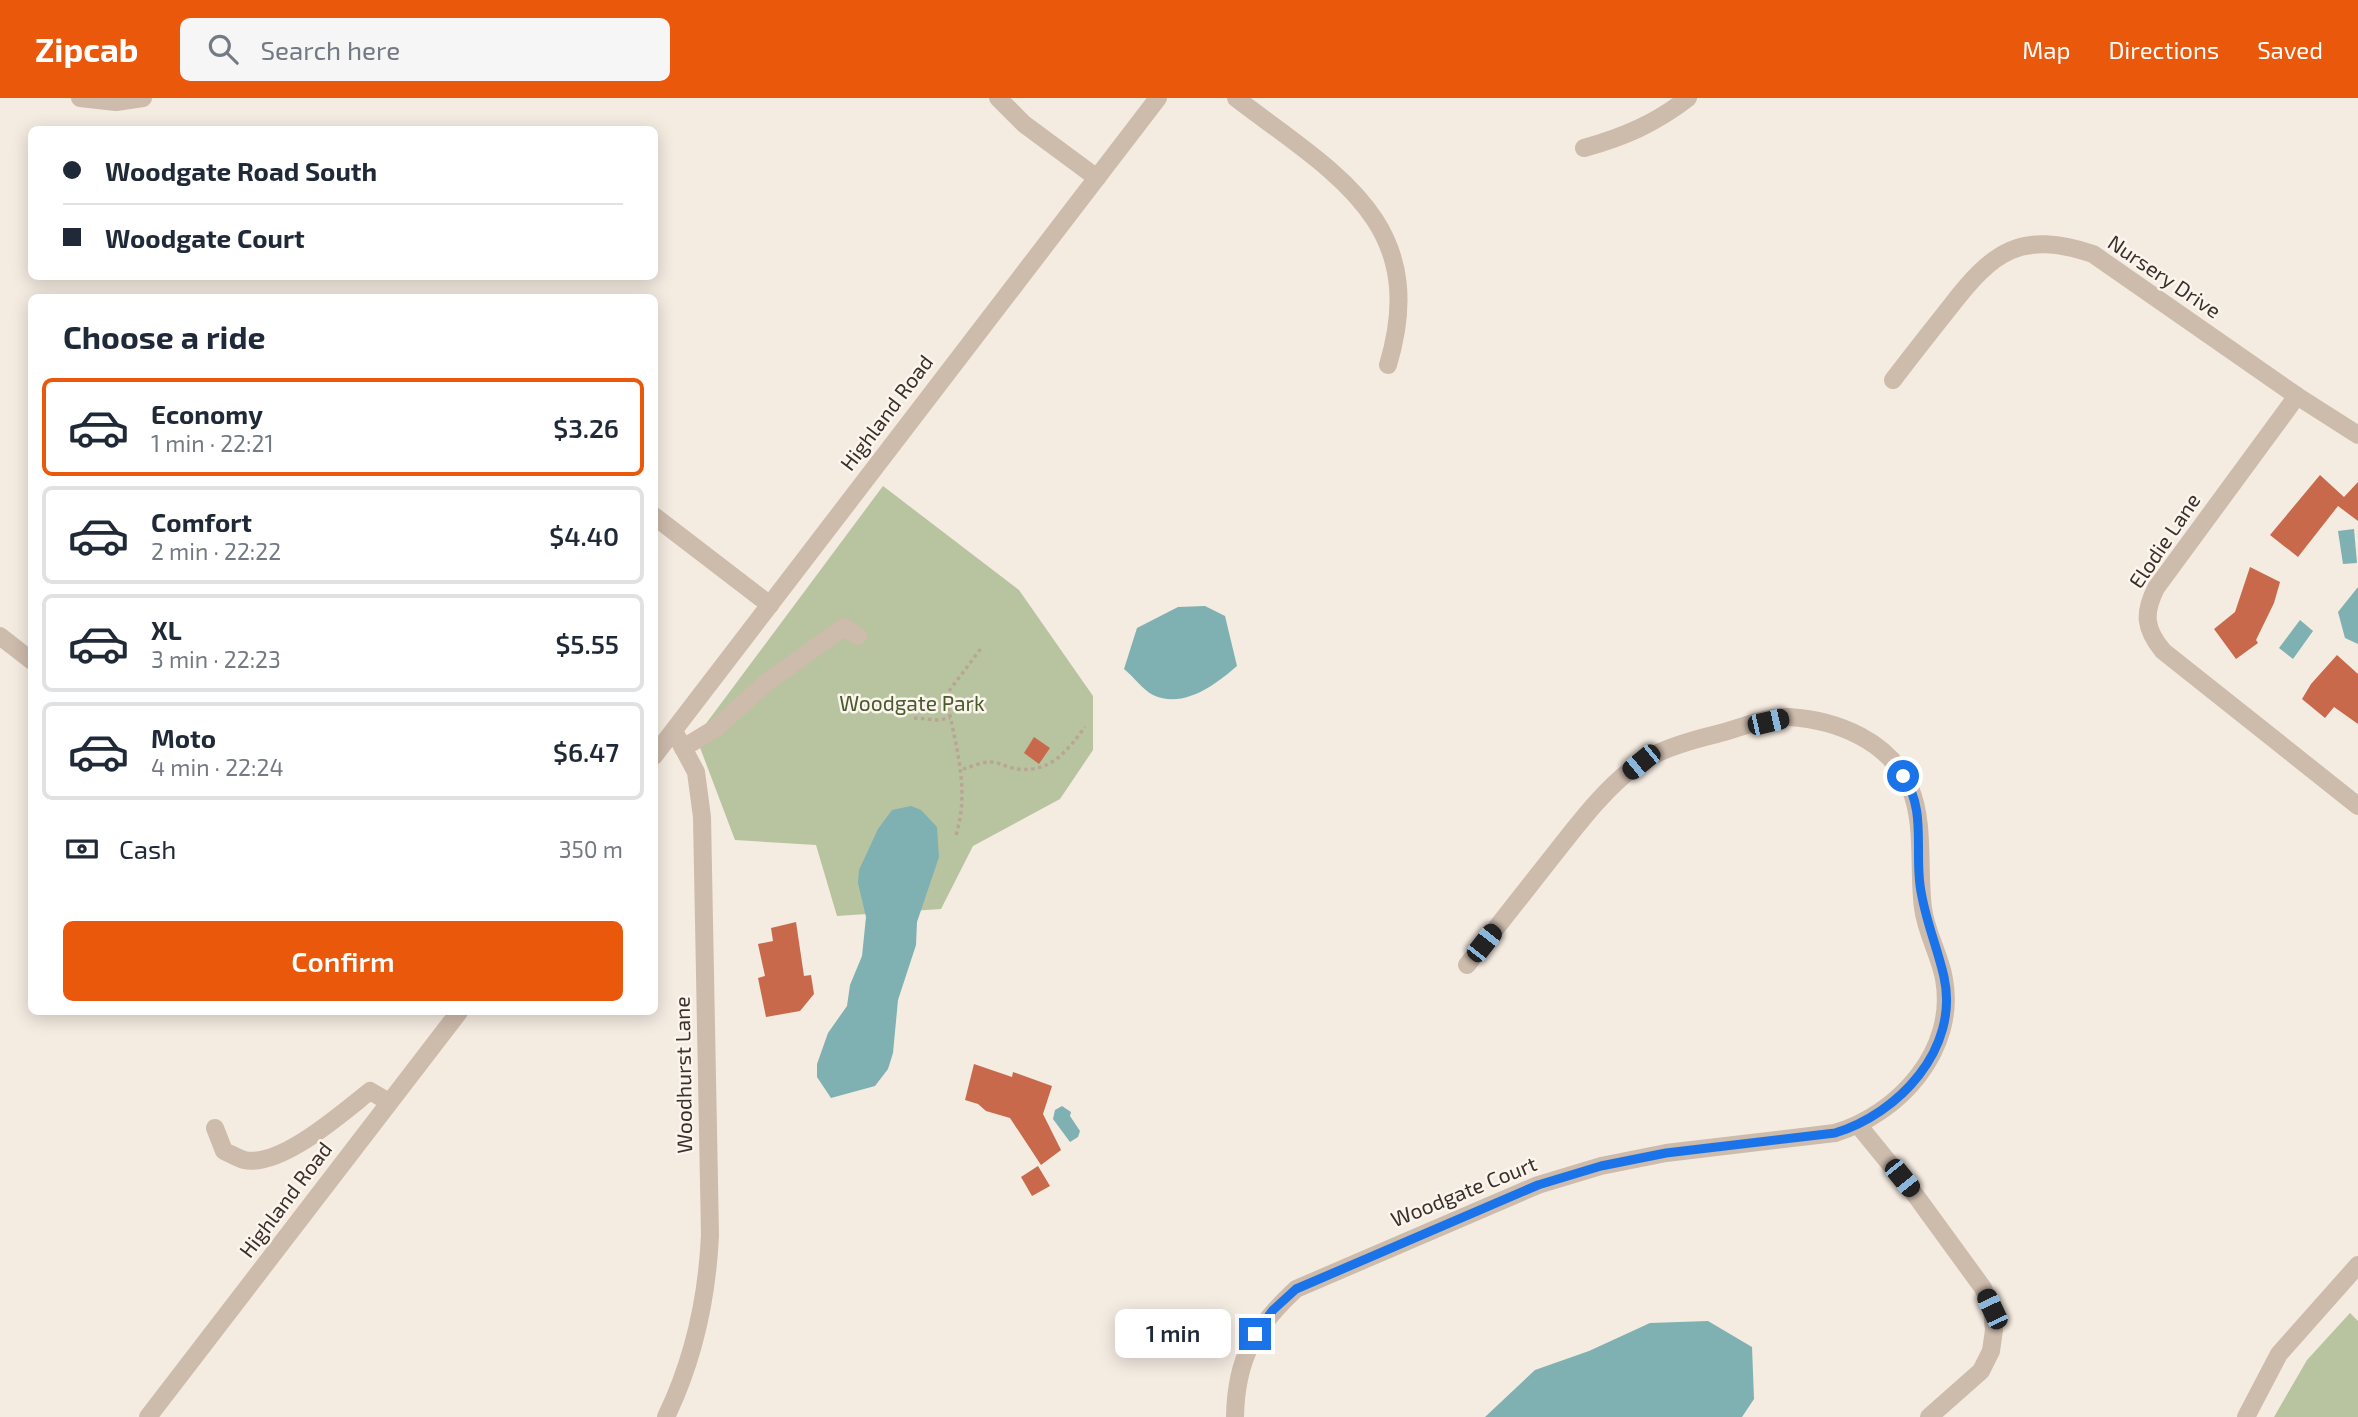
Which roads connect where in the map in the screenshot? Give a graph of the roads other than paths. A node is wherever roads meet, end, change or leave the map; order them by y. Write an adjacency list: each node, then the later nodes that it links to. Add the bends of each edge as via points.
1 (80, 98): 2 (street, via 116,102)
2 (143, 98)
3 (998, 98): 8 (street, via 1024,124)
4 (1158, 98): 8 (street, Highland Road)
5 (1237, 98): 9 (street, via 1361,197 1381,227 1394,260 1400,296 1398,331)
6 (1688, 98): 7 (street, via 1662,119 1619,139)
7 (1584, 148)
8 (1097, 178): 14 (street, Highland Road)
9 (1388, 365)
10 (1893, 380): 11 (street, Nursery Drive, via 1991,260 2039,244 2092,254)
11 (2297, 396): 12 (street, Nursery Drive); 21 (street, Elodie Lane, via 2156,588 2146,621 2163,652)
12 (2358, 435)
13 (658, 519): 14 (street)
14 (770, 605): 18 (street, Highland Road)
15 (0, 636): 17 (street)
16 (858, 636): 19 (street, via 844,627 766,683 716,729)
17 (28, 658)
18 (674, 731): 19 (street, Woodhurst Lane); 20 (street, Highland Road)
19 (683, 748): 29 (street, Woodhurst Lane, via 696,772 702,817 710,1235 707,1288 696,1337)
20 (658, 751)
21 (2358, 806)
22 (1467, 965): 25 (street, Woodgate Court, via 1604,791 1641,762 1693,740 1787,717 1847,728 1891,757 1916,802 1918,874 1924,914 1944,978 1946,1005 1932,1056 1916,1079 1891,1105)
23 (457, 1015): 24 (street, Highland Road)
24 (389, 1102): 26 (street, via 370,1091 306,1141 246,1161 224,1151); 28 (street, Highland Road)
25 (1859, 1126): 30 (street, Woodgate Court, via 1601,1166 1538,1185 1324,1275 1296,1289 1255,1334 1242,1363); 31 (street, via 1916,1196 1983,1289 1992,1309 1991,1351 1981,1371)
26 (215, 1128)
27 (2358, 1265): 32 (street, via 2279,1354)
28 (148, 1417)
29 (666, 1417)
30 (1234, 1417)
31 (1929, 1417)
32 (2246, 1417)

